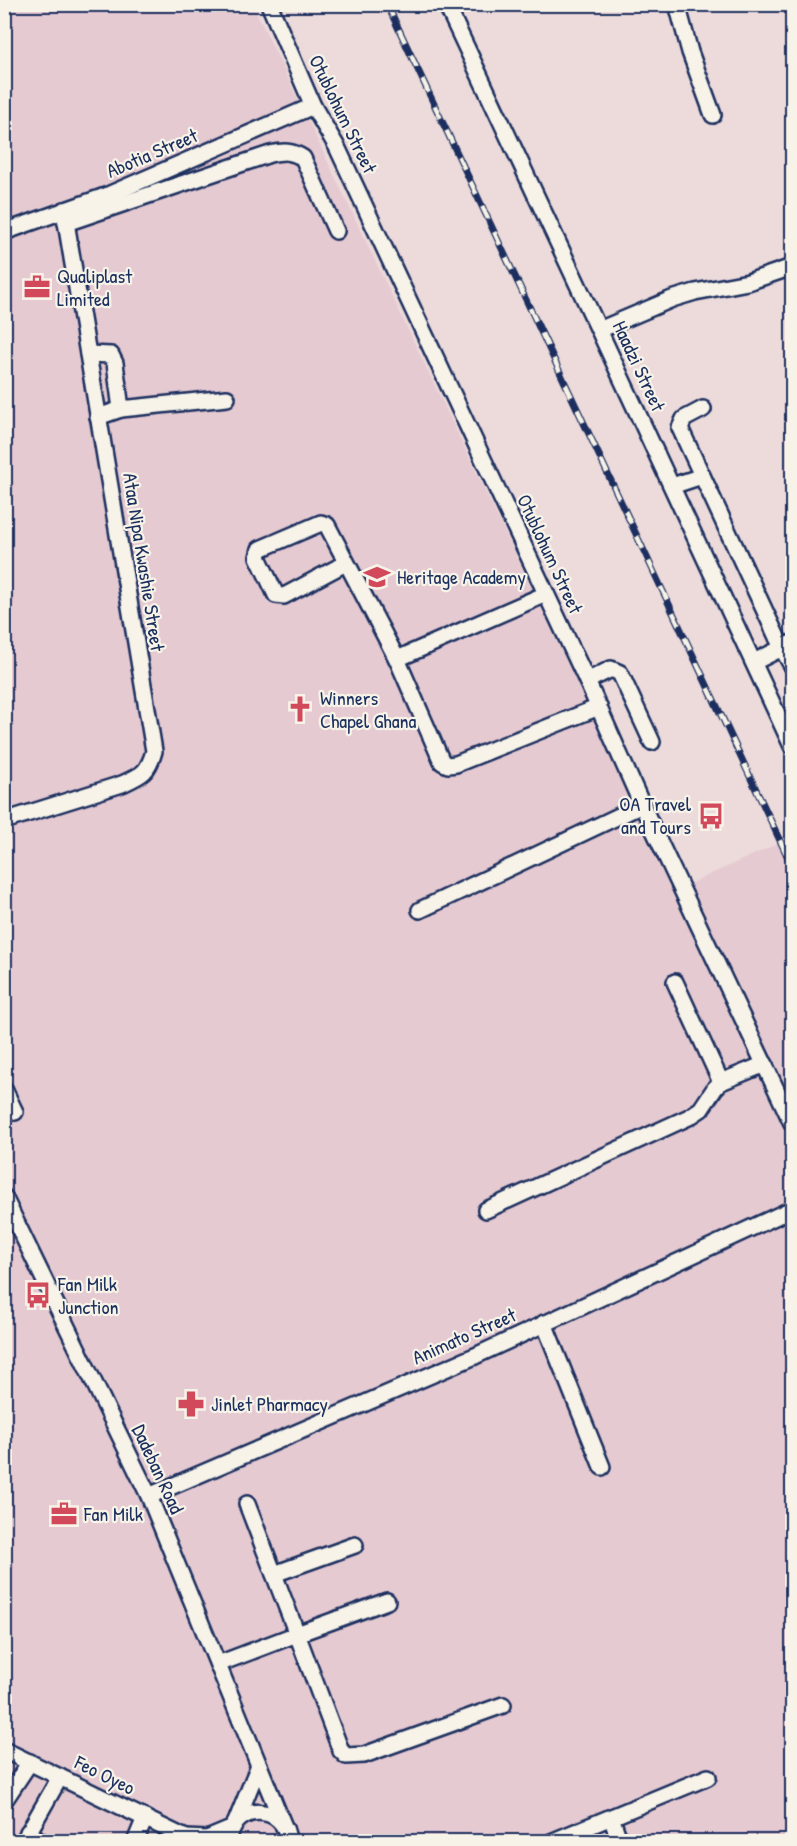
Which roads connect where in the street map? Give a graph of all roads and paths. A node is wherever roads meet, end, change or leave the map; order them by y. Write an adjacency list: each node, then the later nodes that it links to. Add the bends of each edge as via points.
1 (269, 4): 4 (street, Otublohum Street)
2 (446, 4): 10 (street, Haadzi Street)
3 (677, 4): 5 (street)
4 (314, 106): 6 (street, Abotia Street); 19 (street, Otublohum Street, via 337,147)
5 (713, 116)
6 (65, 217): 7 (street, via 283,151 303,158); 8 (street, Abotia Street); 11 (street, Ataa Nipa Kwashie Street)
7 (336, 231)
8 (4, 232)
9 (792, 267): 10 (street, via 748,282 672,299)
10 (600, 330): 17 (street, Haadzi Street)
11 (88, 354): 13 (street, via 111,354 114,358); 15 (street, Ataa Nipa Kwashie Street)
12 (227, 398): 13 (street)
13 (121, 409): 15 (street)
14 (703, 409): 16 (street, via 684,419 680,428)
15 (98, 417): 29 (street, Ataa Nipa Kwashie Street, via 154,751 150,766 138,777)
16 (702, 476): 17 (street); 20 (street)
17 (672, 486): 22 (street, Haadzi Street)
18 (346, 563): 18 (street, via 327,525 321,523 260,549 258,557 276,595 284,596); 21 (street)
19 (546, 594): 21 (street); 24 (street, Otublohum Street)
20 (787, 645): 22 (street); 23 (street)
21 (397, 659): 25 (street, via 442,762 448,765)
22 (754, 662): 27 (street, Haadzi Street)
23 (792, 666)
24 (587, 681): 25 (street, Otublohum Street); 26 (street, via 611,669 620,673)
25 (598, 707): 28 (street, Otublohum Street)
26 (652, 742)
27 (792, 746)
28 (642, 805): 30 (street); 32 (street, Otublohum Street)
29 (4, 821)
30 (420, 910)
31 (675, 982): 33 (street)
32 (765, 1064): 33 (street); 36 (street, Otublohum Street)
33 (721, 1082): 39 (street, via 689,1117)
34 (4, 1089): 35 (street)
35 (15, 1112)
36 (792, 1123)
37 (4, 1197): 42 (street, Dadeban Road)
38 (792, 1209): 40 (street, Animato Street)
39 (486, 1210)
40 (544, 1323): 41 (street); 42 (street, Animato Street)
41 (603, 1467)
42 (149, 1496): 48 (street, Dadeban Road)
43 (247, 1504): 45 (street)
44 (355, 1545): 45 (street)
45 (274, 1574): 47 (street)
46 (387, 1601): 47 (street)
47 (297, 1634): 48 (street); 49 (street, via 346,1756 364,1755)
48 (218, 1664): 52 (street, Dadeban Road)
49 (503, 1705)
50 (4, 1750): 51 (street, Feo Oyeo)
51 (30, 1762): 53 (street, Feo Oyeo); 55 (street)
52 (259, 1765): 58 (street); 60 (street, Dadeban Road)
53 (60, 1777): 57 (street, Feo Oyeo); 59 (street)
54 (708, 1777): 56 (street)
55 (4, 1801)
56 (611, 1817): 64 (street); 65 (street)
57 (145, 1818): 61 (street, Feo Oyeo); 63 (street)
58 (232, 1831): 60 (street, Feo Oyeo, via 250,1813 266,1813 281,1822); 61 (street, Feo Oyeo)
59 (26, 1837): 62 (street, via 37,1837)
60 (288, 1837)
61 (190, 1840)
62 (42, 1842)
63 (135, 1842)
64 (551, 1842)
65 (620, 1842)

